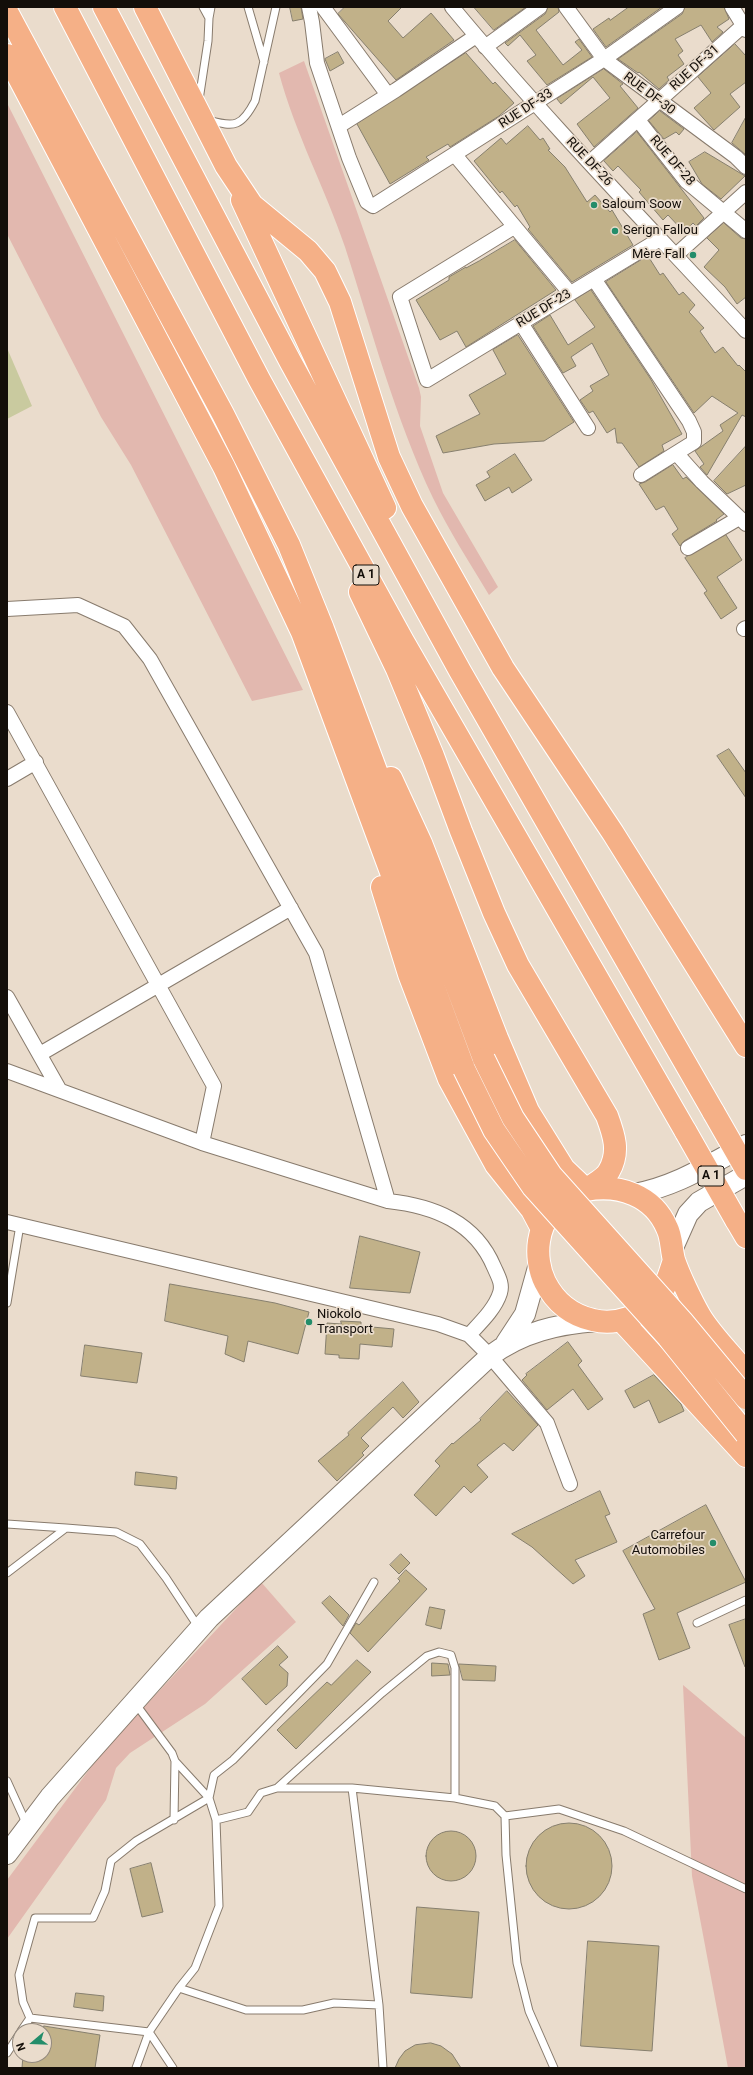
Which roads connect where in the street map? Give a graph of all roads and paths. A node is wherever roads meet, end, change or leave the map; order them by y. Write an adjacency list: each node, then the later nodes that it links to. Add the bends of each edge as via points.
1 (65, 7): 44 (highway, A 1)
2 (104, 7): 52 (highway, A 1, via 290,361)
3 (145, 7): 27 (highway)
4 (203, 7): 17 (lane)
5 (207, 7): 17 (lane)
6 (211, 7): 17 (lane)
7 (248, 7): 23 (lane)
8 (276, 7): 23 (lane)
9 (308, 7): 29 (street, via 317,63)
10 (452, 7): 19 (street, RUE DF-26)
11 (540, 7): 20 (street)
12 (566, 7): 22 (street, RUE DF-30)
13 (677, 7): 22 (street, RUE DF-33)
14 (732, 7): 18 (street)
15 (328, 9): 24 (street)
16 (7, 12): 51 (highway, via 223,414 289,545)
17 (209, 18): 27 (lane)
18 (745, 26): 25 (street, RUE DF-31)
19 (476, 36): 20 (street, RUE DF-26); 24 (street)
20 (485, 47): 26 (street, RUE DF-26)
21 (7, 55): 51 (highway)
22 (604, 59): 25 (street, RUE DF-30); 26 (street, RUE DF-33)
23 (264, 64): 27 (lane, via 255,101 243,121 225,125)
24 (388, 95): 29 (street)
25 (659, 101): 28 (street, RUE DF-31); 33 (street, RUE DF-30)
26 (536, 103): 30 (street, RUE DF-33); 31 (street, RUE DF-26)
27 (200, 113): 32 (highway)
28 (638, 120): 31 (street, RUE DF-31); 35 (street, RUE DF-28, via 686,181)
29 (339, 126): 30 (street, RUE DF-33, via 366,202 371,206)
30 (456, 155): 36 (street)
31 (590, 162): 38 (street, RUE DF-26)
32 (226, 166): 52 (highway); 57 (highway, via 252,205 308,252 325,271 340,302 389,457 412,506 503,668 613,833)
33 (746, 167)
34 (746, 192): 35 (street)
35 (724, 212): 37 (street, RUE DF-28); 39 (street)
36 (514, 227): 41 (street); 42 (street, RUE DF-23, via 400,297 427,380)
37 (746, 231)
38 (660, 239): 39 (street, RUE DF-26); 40 (street, RUE DF-23)
39 (676, 255): 43 (street, RUE DF-26)
40 (594, 278): 41 (street, RUE DF-23); 46 (street, via 689,421 694,432 694,442)
41 (570, 293): 42 (street, RUE DF-23)
42 (522, 323): 45 (street)
43 (746, 331)
44 (259, 380): 69 (highway, via 397,669 488,900 518,965 607,1116 616,1138 616,1151 608,1173); 74 (highway, A 1, bridge, via 403,641)
45 (588, 428)
46 (676, 454): 47 (street); 48 (street)
47 (641, 476)
48 (743, 521): 49 (street)
49 (688, 548)
50 (7, 609): 56 (street, via 78,605 124,626 150,659)
51 (313, 631): 69 (highway, via 421,843 528,1111 564,1169); 73 (highway, via 409,974 449,1079 496,1165 532,1210); 84 (highway, bridge, via 484,1059 512,1118 551,1175 682,1321); 85 (highway, bridge, via 464,1069 494,1130 533,1188 668,1337)
52 (460, 671): 67 (highway, A 1, bridge)
53 (7, 712): 54 (street)
54 (36, 762): 55 (street); 58 (street)
55 (7, 779)
56 (291, 908): 58 (street); 71 (street, via 316,953)
57 (708, 984): 60 (highway, via 731,1013); 61 (highway)
58 (158, 985): 62 (street); 65 (street, via 214,1086)
59 (7, 997): 62 (street)
60 (746, 1025)
61 (746, 1046)
62 (40, 1054): 64 (street)
63 (7, 1071): 64 (street)
64 (59, 1089): 65 (street)
65 (202, 1143): 71 (street)
66 (746, 1145): 70 (main road, via 677,1182 657,1190)
67 (746, 1169)
68 (746, 1175): 75 (main road, via 699,1202 688,1214)
69 (586, 1190): 70 (highway, via 618,1188); 73 (highway, via 569,1198 550,1212)
70 (634, 1194): 75 (highway, via 648,1202 659,1214 667,1227)
71 (388, 1201): 80 (street, via 408,1203 452,1218 478,1239 491,1260 502,1286 500,1294)
72 (14, 1223): 77 (lane); 80 (street, via 438,1324)
73 (541, 1227): 76 (highway)
74 (741, 1228)
75 (673, 1255): 78 (highway, via 668,1280 657,1298 641,1312); 83 (highway, via 700,1316)
76 (539, 1264): 79 (highway, via 550,1291 559,1302 583,1318); 81 (main road, via 525,1314)
77 (7, 1303)
78 (621, 1320): 79 (highway); 86 (highway)
79 (597, 1321): 81 (main road, via 557,1325)
80 (469, 1335): 82 (street)
81 (506, 1343): 82 (main road)
82 (490, 1356): 87 (street, via 547,1423); 94 (main road, via 276,1554)
83 (746, 1373)
84 (746, 1398)
85 (746, 1434)
86 (746, 1456)
87 (570, 1484)
88 (7, 1524): 89 (lane)
89 (66, 1528): 90 (lane); 94 (lane, via 116,1532 140,1544)
90 (7, 1573)
91 (374, 1582): 100 (lane, via 327,1664 233,1760 214,1775)
92 (746, 1600): 93 (lane)
93 (698, 1623)
94 (199, 1629): 95 (main road)
95 (134, 1703): 96 (lane, via 172,1753); 105 (main road, via 50,1797)
96 (175, 1761): 100 (lane); 103 (lane)
97 (7, 1781): 105 (lane)
98 (277, 1788): 99 (lane); 101 (lane, via 382,1693 427,1656 440,1652 451,1655 455,1668); 104 (lane, via 261,1793 248,1812)
99 (352, 1788): 101 (lane); 109 (lane)
100 (209, 1798): 103 (lane); 104 (lane)
101 (455, 1798): 102 (lane, via 495,1806)
102 (505, 1816): 107 (lane, via 559,1809 624,1831); 116 (lane, via 506,1854 517,1963 529,2011)
103 (174, 1820): 110 (lane, via 136,1841 111,1861 105,1891 93,1918 35,1918 19,1975 23,2002)
104 (216, 1820): 108 (lane, via 219,1906 195,1968)
105 (28, 1827): 106 (main road)
106 (7, 1854)
107 (746, 1889)
108 (179, 1988): 109 (lane, via 246,2010 303,2010 334,2003); 112 (lane)
109 (379, 2005): 115 (lane)
110 (30, 2018): 111 (lane); 112 (lane)
111 (27, 2023)
112 (149, 2032): 113 (lane); 114 (lane)
113 (136, 2068)
114 (173, 2068)
115 (383, 2068)
116 (554, 2068)

